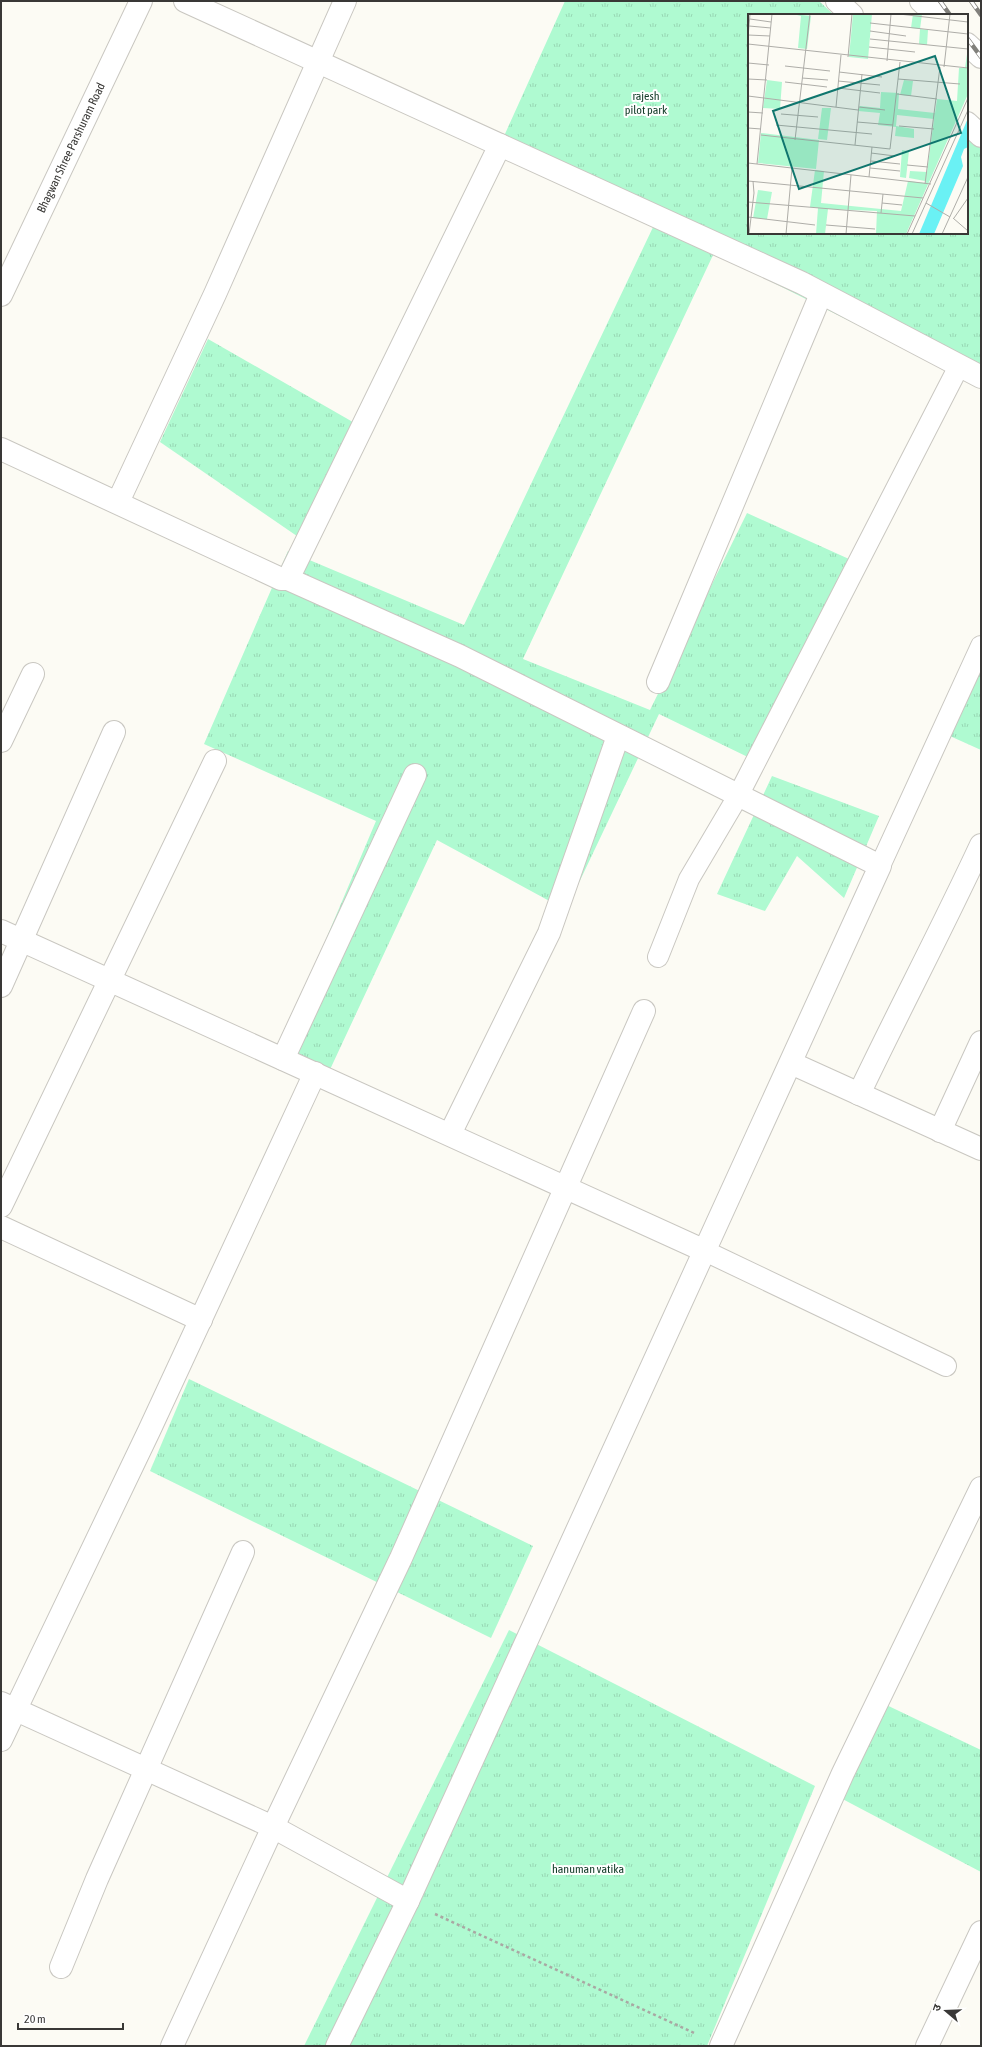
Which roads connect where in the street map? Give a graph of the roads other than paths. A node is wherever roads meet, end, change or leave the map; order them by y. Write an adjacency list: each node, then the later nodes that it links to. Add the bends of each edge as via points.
1 (141, 1): 15 (street, Bhagwan Shree Parshuram Road)
2 (186, 1): 10 (street)
3 (345, 1): 10 (street)
4 (837, 1): 6 (street)
5 (920, 1): 7 (street)
6 (851, 14)
7 (935, 14)
8 (968, 45): 9 (street)
9 (981, 57)
10 (319, 62): 13 (street); 19 (street)
11 (968, 124): 12 (street)
12 (981, 136)
13 (500, 145): 14 (street, via 802,282); 20 (street)
14 (821, 294): 16 (street); 23 (street)
15 (1, 295)
16 (959, 366): 17 (street); 29 (lane)
17 (981, 377)
18 (1, 449): 19 (street)
19 (118, 502): 20 (street, via 281,579)
20 (288, 579): 25 (street, via 460,656)
21 (981, 646): 31 (lane)
22 (33, 674): 26 (street)
23 (658, 682)
24 (114, 732): 33 (street)
25 (618, 736): 29 (street); 44 (street, via 549,933)
26 (1, 741)
27 (215, 761): 35 (street)
28 (414, 775): 39 (street)
29 (738, 796): 31 (street); 34 (lane, via 689,879)
30 (981, 845): 42 (street)
31 (880, 866): 40 (street)
32 (1, 931): 33 (street)
33 (22, 941): 35 (street); 36 (street)
34 (658, 957)
35 (110, 980): 39 (street); 47 (street)
36 (1, 986)
37 (644, 1011): 46 (street)
38 (981, 1042): 43 (street)
39 (283, 1059): 41 (street)
40 (791, 1063): 42 (street); 49 (street)
41 (315, 1074): 44 (street); 50 (street)
42 (859, 1094): 43 (street)
43 (940, 1130): 45 (street)
44 (450, 1134): 46 (street)
45 (981, 1149)
46 (566, 1187): 49 (street); 57 (street, via 401,1558)
47 (1, 1206)
48 (1, 1227): 50 (street)
49 (705, 1251): 51 (lane); 58 (street)
50 (201, 1320): 54 (street)
51 (946, 1366)
52 (981, 1488): 63 (street, via 843,1772)
53 (243, 1552): 56 (street)
54 (9, 1706): 55 (street); 56 (street)
55 (1, 1740)
56 (145, 1769): 57 (street); 60 (street)
57 (273, 1827): 58 (street); 61 (street)
58 (408, 1901): 62 (street)
59 (981, 1932): 64 (street)
60 (61, 1967)
61 (172, 2046)
62 (337, 2046)
63 (722, 2046)
64 (927, 2046)

